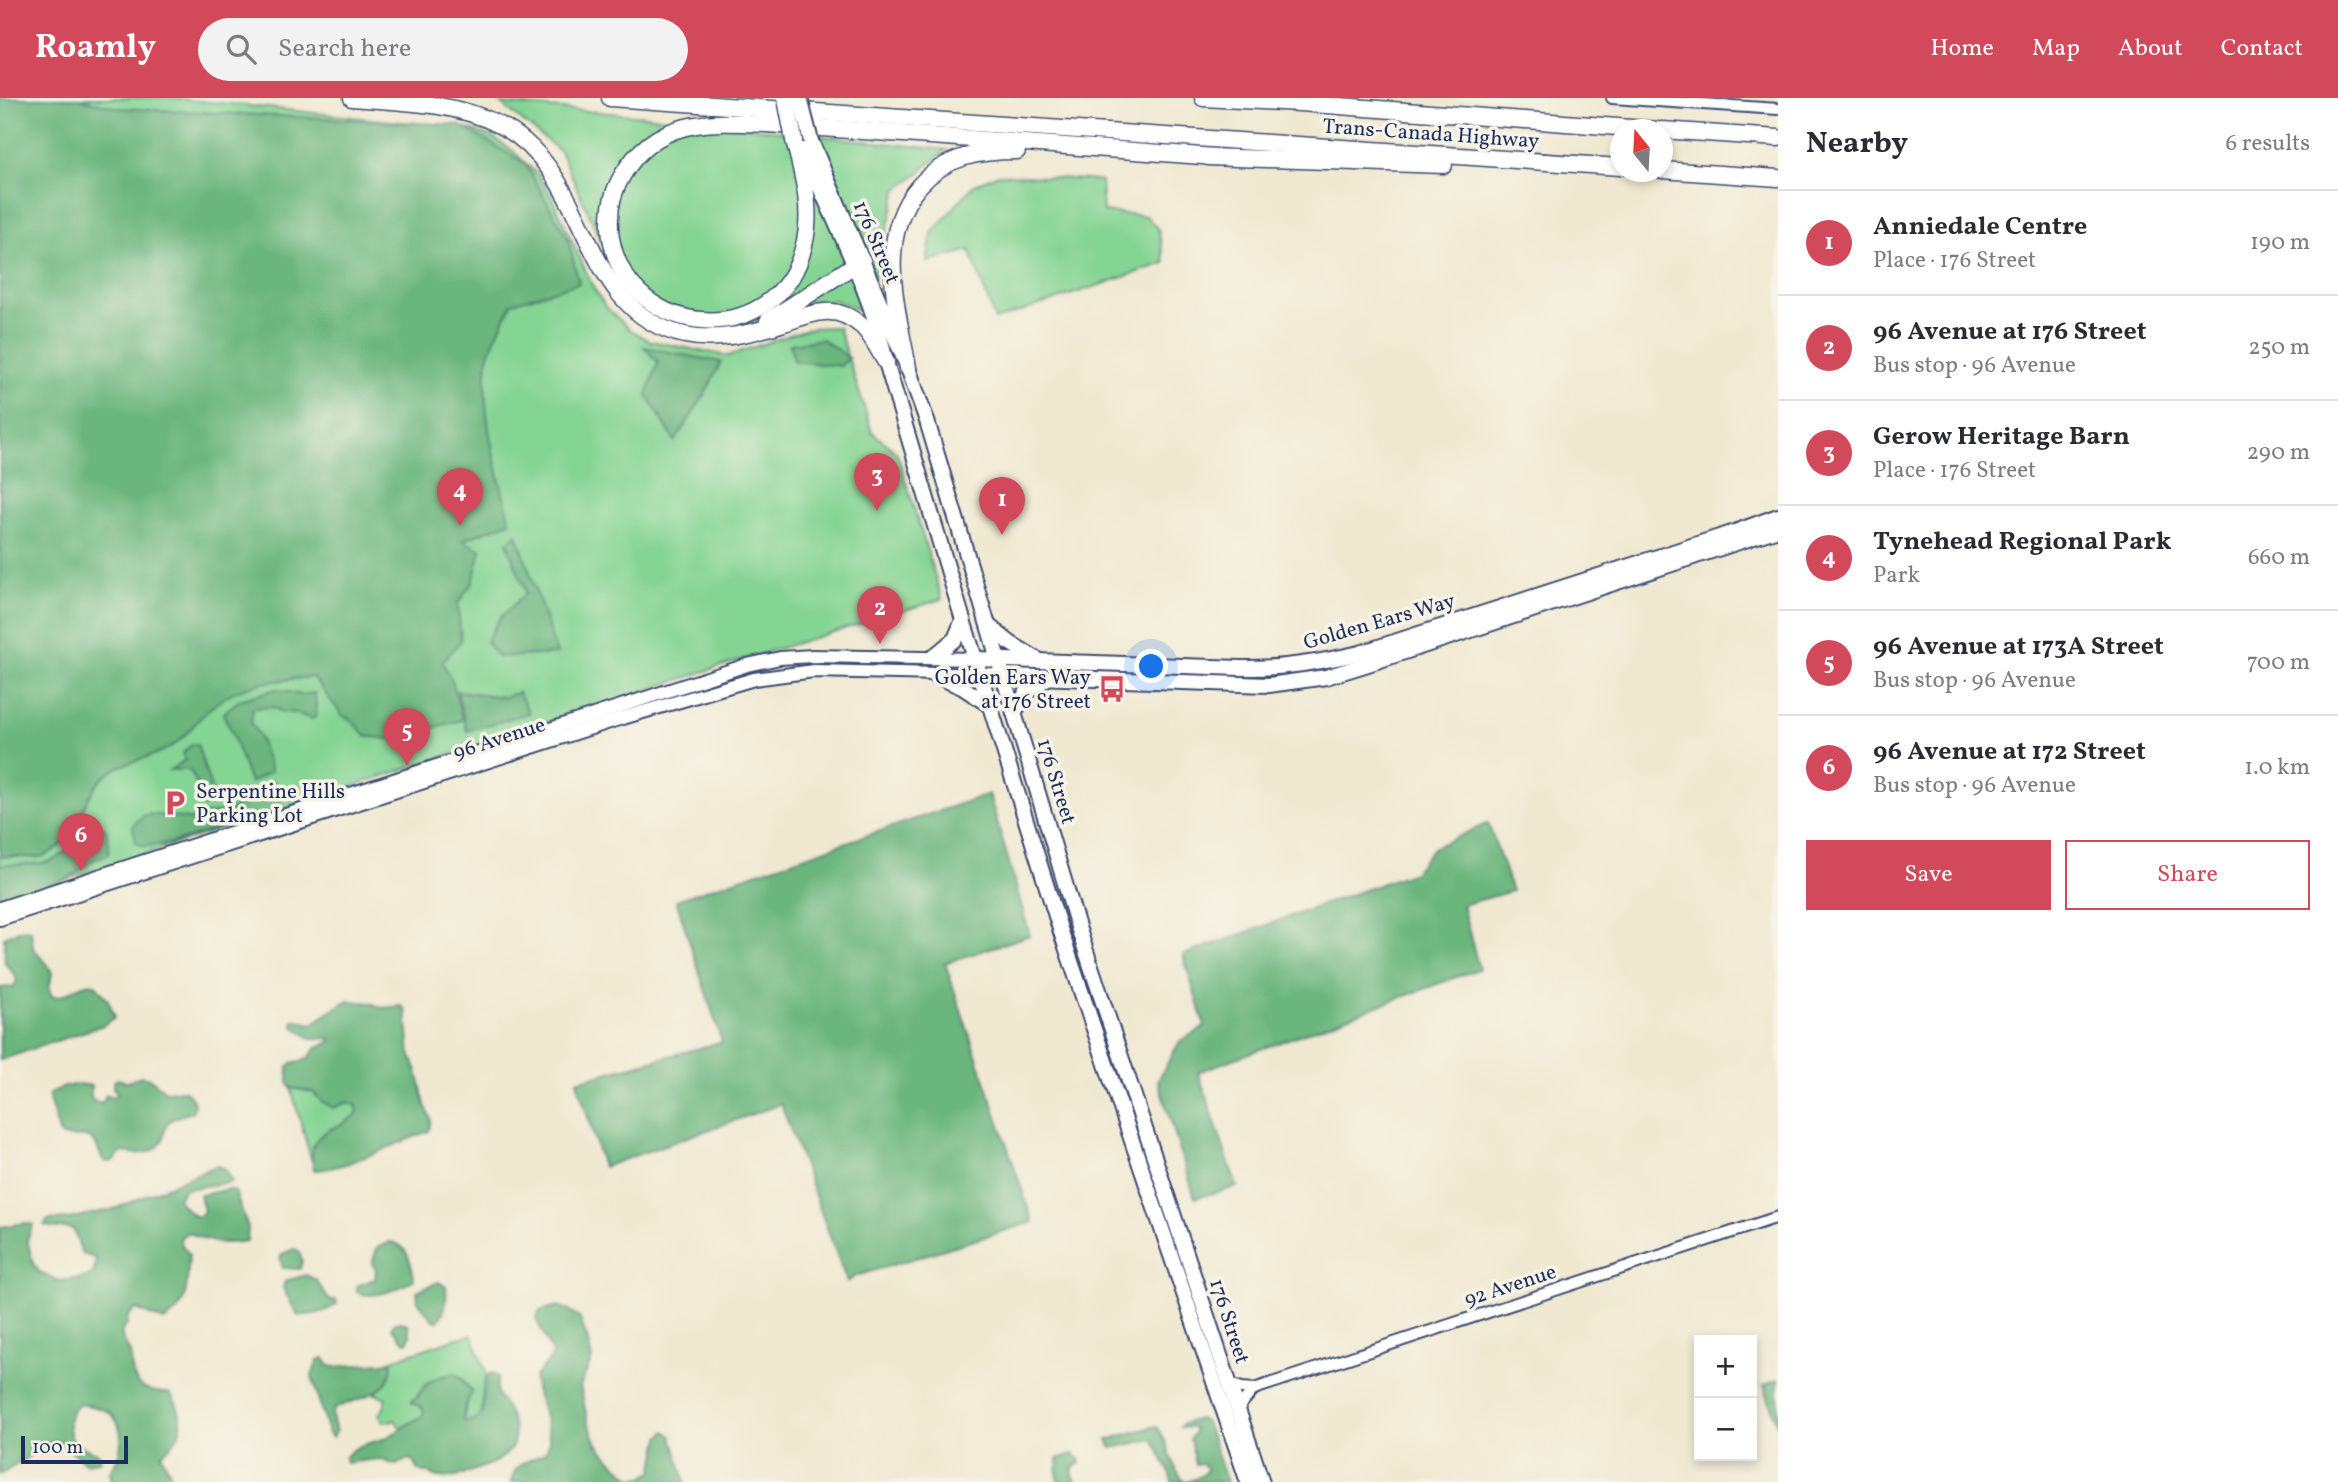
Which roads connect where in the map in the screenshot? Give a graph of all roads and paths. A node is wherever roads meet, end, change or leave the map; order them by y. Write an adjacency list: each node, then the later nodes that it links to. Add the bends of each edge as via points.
1 (352, 98): 19 (highway, via 436,106 499,125 538,154 551,170 604,274 630,307 653,324 685,335)
2 (610, 98): 14 (highway, Trans-Canada Highway)
3 (790, 98): 12 (highway, bridge)
4 (1203, 98): 7 (highway, Trans-Canada Highway)
5 (1273, 98): 7 (highway)
6 (1612, 98): 8 (street)
7 (1300, 103): 9 (highway, Trans-Canada Highway)
8 (1778, 109)
9 (1610, 126)
10 (1673, 131): 11 (highway)
11 (1778, 138)
12 (802, 141): 13 (highway, via 805,244 795,271 775,297 738,317 697,321 658,307 641,294 613,249 610,214 616,188 642,149 689,125 735,122); 18 (main road, 176 Street)
13 (1216, 157): 15 (highway); 21 (highway, via 990,151 939,168 904,207 894,236 894,282)
14 (1610, 166)
15 (1610, 167)
16 (1673, 171): 17 (highway)
17 (1778, 178)
18 (857, 263): 19 (highway); 20 (main road, 176 Street); 21 (main road, 176 Street)
19 (744, 333): 20 (highway, via 813,312 831,312 850,317 864,328)
20 (886, 362): 24 (main road, 176 Street)
21 (908, 368): 25 (main road, 176 Street)
22 (1778, 516): 29 (main road, Golden Ears Way, via 1386,645 1321,662 1253,668)
23 (1778, 529): 33 (main road, Golden Ears Way, via 1326,677 1269,685)
24 (963, 620): 26 (main road, via 955,639); 27 (main road, 176 Street)
25 (988, 625): 28 (main road, 176 Street); 29 (main road)
26 (933, 657): 27 (main road, 96 Avenue); 36 (main road, 96 Avenue, via 812,656 731,669)
27 (976, 659): 28 (main road, Golden Ears Way); 31 (main road, 176 Street)
28 (999, 660): 29 (main road, Golden Ears Way); 32 (main road, 176 Street)
29 (1040, 661)
30 (934, 675): 31 (main road, 96 Avenue); 34 (main road); 37 (main road, 96 Avenue, via 814,671 754,679)
31 (981, 675): 32 (main road, Golden Ears Way); 34 (main road, 176 Street)
32 (1003, 676): 33 (main road, Golden Ears Way); 35 (main road, 176 Street)
33 (1048, 678): 35 (main road, via 1027,693)
34 (989, 705): 42 (main road, 176 Street)
35 (1014, 713): 39 (main road, 176 Street, via 1078,927)
36 (0, 908)
37 (0, 919)
38 (1778, 1217): 40 (street, 92 Avenue)
39 (1229, 1384): 40 (street, 92 Avenue); 41 (main road, 176 Street)
40 (1254, 1389): 41 (street)
41 (1237, 1409): 43 (main road, 176 Street)
42 (1248, 1482)
43 (1262, 1482)

